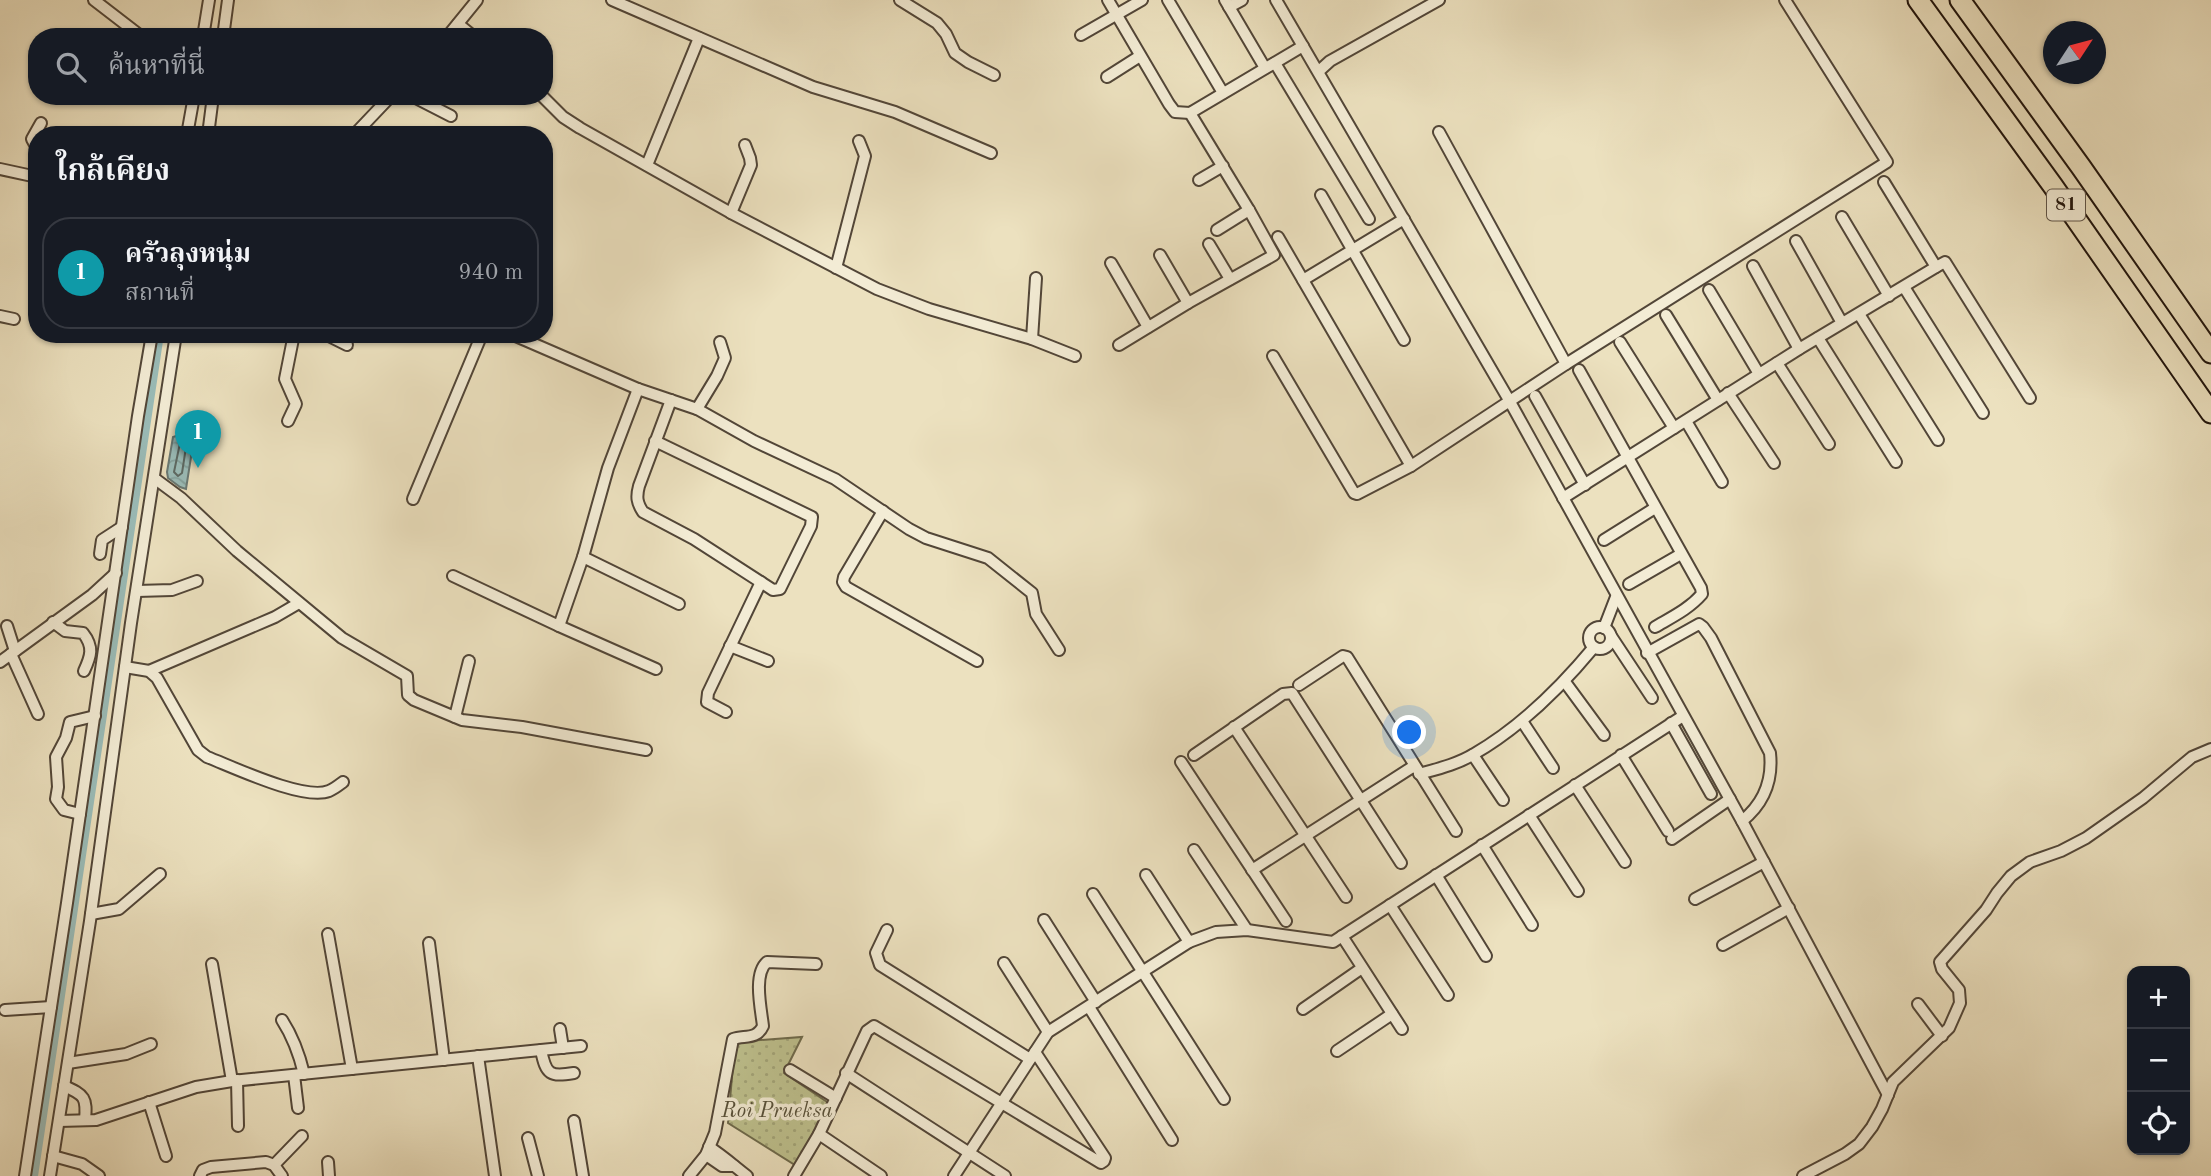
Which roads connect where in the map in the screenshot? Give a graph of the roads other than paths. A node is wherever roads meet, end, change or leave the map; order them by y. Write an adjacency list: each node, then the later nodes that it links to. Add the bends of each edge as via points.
1 (94, 0): 19 (street)
2 (209, 0): 20 (street)
3 (228, 0): 21 (street)
4 (477, 0): 18 (street)
5 (612, 0): 25 (street)
6 (900, 0): 30 (street, via 937,23 956,53)
7 (1108, 0): 17 (street)
8 (1142, 0): 17 (street)
9 (1168, 0): 32 (street)
10 (1242, 0): 16 (street)
11 (1276, 0): 26 (street)
12 (1439, 0): 29 (street)
13 (1785, 0): 102 (street, via 1887,162)
14 (1918, 0): 114 (highway, 81)
15 (1960, 0): 98 (highway, 81)
16 (1227, 4): 28 (street)
17 (1117, 14): 24 (street); 27 (street)
18 (458, 24): 22 (street); 23 (street)
19 (130, 28)
20 (204, 28)
21 (224, 28)
22 (455, 28)
23 (463, 28)
24 (1081, 35)
25 (699, 38): 48 (street, via 813,87 895,112); 49 (street)
26 (1303, 46): 28 (street); 29 (street)
27 (1140, 56): 31 (street); 38 (street, via 1175,112)
28 (1270, 65): 32 (street); 59 (street)
29 (1319, 71): 60 (street)
30 (994, 75)
31 (1107, 77)
32 (1223, 93): 38 (street)
33 (192, 105): 42 (street)
34 (213, 105): 43 (street)
35 (382, 105): 44 (street)
36 (430, 105): 39 (street)
37 (551, 105): 49 (street)
38 (1190, 113): 50 (street)
39 (451, 116)
40 (41, 123): 41 (street)
41 (39, 126)
42 (189, 126)
43 (209, 126)
44 (363, 126)
45 (1439, 132): 102 (street)
46 (859, 141): 70 (street, via 865,156)
47 (745, 145): 57 (street, via 751,165)
48 (991, 153)
49 (647, 165): 57 (street)
50 (1223, 166): 53 (street); 56 (street)
51 (0, 169): 52 (street)
52 (28, 175)
53 (1199, 180)
54 (1884, 182): 69 (street)
55 (1321, 195): 65 (street)
56 (1249, 210): 61 (street); 72 (street, via 1274,255)
57 (731, 213): 70 (street)
58 (1842, 217): 76 (street)
59 (1369, 219)
60 (1405, 219): 65 (street); 110 (street)
61 (1217, 230)
62 (1278, 237): 73 (street)
63 (1796, 241): 82 (street)
64 (1209, 244): 72 (street)
65 (1354, 250): 73 (street); 86 (street)
66 (1160, 254): 77 (street)
67 (1111, 263): 83 (street)
68 (1753, 266): 97 (street)
69 (1936, 267): 74 (street); 108 (street, via 1945,262)
70 (836, 268): 85 (street, via 902,300)
71 (1036, 278): 85 (street)
72 (1230, 279): 77 (street)
73 (1303, 280): 124 (street)
74 (1904, 287): 76 (street); 113 (street)
75 (1709, 290): 104 (street)
76 (1889, 296): 78 (street)
77 (1188, 303): 83 (street)
78 (1859, 314): 82 (street); 118 (street)
79 (1666, 315): 111 (street)
80 (0, 316): 81 (street)
81 (14, 319)
82 (1842, 323): 84 (street)
83 (1149, 327): 96 (street)
84 (1818, 338): 97 (street); 122 (street)
85 (1032, 339): 99 (street)
86 (1404, 340)
87 (720, 342): 112 (street, via 725,358)
88 (1620, 342): 117 (street)
89 (151, 343): 132 (street)
90 (175, 343): 125 (street)
91 (291, 343): 115 (street, via 285,379 296,404)
92 (343, 343): 95 (street)
93 (478, 343): 129 (street)
94 (532, 343): 105 (street)
95 (347, 345)
96 (1119, 345)
97 (1799, 349): 101 (street)
98 (2211, 353)
99 (1074, 356)
100 (1273, 356): 124 (street, via 1354,493)
101 (1777, 363): 104 (street); 120 (street)
102 (1566, 364): 110 (street)
103 (1579, 370): 121 (street)
104 (1759, 374): 106 (street)
105 (638, 388): 109 (street); 136 (street, via 608,468)
106 (1728, 393): 111 (street); 123 (street)
107 (1535, 396): 127 (street)
108 (2030, 398)
109 (671, 400): 112 (street); 119 (street)
110 (1509, 400): 124 (street); 128 (street)
111 (1718, 400): 116 (street)
112 (696, 409): 131 (street, via 835,479)
113 (1983, 413)
114 (2211, 413)
115 (288, 421)
116 (1686, 421): 117 (street); 126 (street)
117 (1674, 428): 121 (street)
118 (1938, 440)
119 (655, 441): 140 (street, via 637,495 643,512); 140 (street, via 812,517 780,589)
120 (1829, 444)
121 (1628, 457): 127 (street); 130 (street)
122 (1896, 462)
123 (1774, 463)
124 (1411, 466)
125 (154, 478): 137 (street); 144 (street)
126 (1722, 482)
127 (1585, 485): 128 (street)
128 (1563, 498): 143 (street)
129 (413, 499)
130 (1655, 508): 133 (street); 135 (street)
131 (883, 511): 153 (street, via 926,538 988,558 1013,575 1032,593 1036,614); 158 (street, via 844,577 846,587)
132 (122, 527): 134 (street, via 102,540); 137 (street)
133 (1604, 540)
134 (100, 554)
135 (1681, 554): 141 (street); 149 (street, via 1702,594)
136 (583, 557): 145 (street); 148 (street)
137 (125, 570): 142 (street); 146 (street); 168 (street)
138 (453, 576): 148 (street)
139 (197, 581): 142 (street, via 172,590)
140 (761, 582): 151 (street)
141 (1629, 584)
142 (136, 591): 159 (street)
143 (1616, 597): 150 (street); 154 (street)
144 (299, 603): 162 (street); 170 (street, via 348,642 407,676 408,695 414,700)
145 (679, 604)
146 (53, 622): 155 (street); 161 (street, via 88,639 91,655)
147 (7, 626): 155 (street)
148 (559, 626): 160 (street)
149 (1655, 627)
150 (1608, 632): 152 (street, via 1608,646); 152 (street, via 1597,627 1591,631); 165 (street)
151 (730, 646): 157 (street); 166 (street, via 706,698)
152 (1594, 647): 163 (street)
153 (1059, 650)
154 (1647, 653): 169 (street); 191 (street, via 1699,624 1710,638 1770,753 1761,803)
155 (6, 656): 167 (street)
156 (469, 661): 170 (street)
157 (768, 661)
158 (977, 662)
159 (125, 667): 162 (street); 209 (street)
160 (656, 668)
161 (84, 671)
162 (149, 671): 183 (street, via 161,683 198,750 207,757 311,793 330,791)
163 (1565, 682): 171 (street); 174 (street)
164 (1299, 685): 182 (street, via 1347,657)
165 (1652, 698)
166 (726, 712)
167 (38, 714)
168 (94, 716): 189 (street); 189 (street, via 70,722 56,757 56,799 64,810)
169 (1683, 716): 172 (street); 186 (street)
170 (455, 717): 176 (street)
171 (1522, 722): 178 (street); 181 (street)
172 (1671, 723): 179 (street); 185 (street)
173 (1234, 727): 177 (street); 188 (street, via 1283,694 1292,693); 193 (street)
174 (1604, 735)
175 (2211, 749): 237 (street, via 2192,757 2086,838 2029,862 2011,876 1940,962 1959,990 1960,1003)
176 (646, 750)
177 (1194, 755)
178 (1473, 755): 182 (street); 187 (street)
179 (1622, 755): 184 (street); 186 (street, via 1670,835)
180 (1181, 762): 199 (street)
181 (1553, 768)
182 (1416, 770): 188 (street); 192 (street)
183 (343, 782)
184 (1575, 785): 190 (street); 196 (street)
185 (1711, 794)
186 (1730, 799): 191 (street)
187 (1503, 800)
188 (1360, 801): 193 (street); 198 (street)
189 (80, 814): 229 (street)
190 (1529, 815): 194 (street); 203 (street)
191 (1742, 821): 197 (street)
192 (1456, 831)
193 (1305, 836): 199 (street); 205 (street)
194 (1482, 845): 202 (street); 212 (street)
195 (1194, 850): 214 (street)
196 (1625, 862)
197 (1764, 862): 206 (street); 208 (street)
198 (1401, 863)
199 (1252, 870): 211 (street)
200 (160, 874): 209 (street, via 119,909)
201 (1146, 875): 217 (street)
202 (1436, 875): 207 (street); 220 (street)
203 (1578, 891)
204 (1093, 894): 225 (street)
205 (1346, 897)
206 (1695, 899)
207 (1390, 905): 216 (street); 226 (street)
208 (1789, 908): 219 (street); 254 (street)
209 (91, 914): 246 (street)
210 (1044, 920): 227 (street)
211 (1286, 921)
212 (1532, 925)
213 (887, 930): 243 (street, via 876,953 880,965)
214 (1247, 930): 216 (street, via 1328,942); 217 (street, via 1216,932)
215 (328, 934): 247 (street)
216 (1342, 936): 224 (street)
217 (1189, 942): 225 (street)
218 (429, 943): 245 (street)
219 (1723, 945)
220 (1486, 956)
221 (1004, 963): 236 (street)
222 (212, 964): 252 (street)
223 (816, 964): 268 (street, via 768,962 762,967 763,1026 755,1035 733,1039 715,1133)
224 (1362, 968): 230 (street); 232 (street)
225 (1142, 972): 227 (street); 256 (street)
226 (1448, 995)
227 (1093, 1004): 236 (street); 267 (street)
228 (1917, 1004): 237 (street)
229 (51, 1007): 231 (street); 275 (street)
230 (1303, 1009)
231 (5, 1010)
232 (1392, 1014): 235 (street); 242 (street)
233 (282, 1020): 251 (street, via 299,1050)
234 (560, 1029): 240 (street)
235 (1402, 1029)
236 (1048, 1032): 243 (street)
237 (1942, 1036): 254 (street, via 1902,1072)
238 (151, 1044): 246 (street, via 126,1054)
239 (581, 1046): 240 (street)
240 (563, 1048): 241 (street)
241 (541, 1050): 244 (street); 249 (street, via 548,1072 555,1076)
242 (1336, 1051)
243 (1033, 1055): 258 (street); 258 (street, via 1104,1161)
244 (478, 1056): 245 (street); 281 (street)
245 (444, 1060): 247 (street)
246 (68, 1063): 253 (street)
247 (352, 1069): 251 (street)
248 (790, 1070): 255 (street)
249 (575, 1073)
250 (846, 1073): 255 (street); 258 (street, via 874,1026); 269 (street)
251 (299, 1074): 252 (street); 259 (street)
252 (234, 1080): 257 (street); 263 (street)
253 (64, 1086): 260 (street); 261 (street, via 87,1103)
254 (1888, 1095): 290 (street, via 1859,1143)
255 (836, 1098): 264 (street)
256 (1224, 1099)
257 (149, 1102): 261 (street); 271 (street)
258 (1001, 1102): 269 (street)
259 (298, 1108)
260 (59, 1121): 261 (street); 270 (street)
261 (85, 1121)
262 (574, 1121): 283 (street)
263 (238, 1126)
264 (819, 1134): 286 (street); 287 (street)
265 (302, 1136): 273 (street)
266 (528, 1138): 282 (street)
267 (1172, 1140)
268 (707, 1151): 274 (street); 284 (street)
269 (970, 1152): 288 (street); 289 (street)
270 (53, 1156): 276 (street); 277 (street, via 82,1164)
271 (166, 1156)
272 (328, 1162): 280 (street)
273 (274, 1165): 278 (street, via 211,1167); 279 (street)
274 (725, 1167): 285 (street)
275 (25, 1176)
276 (50, 1176)
277 (99, 1176)
278 (200, 1176)
279 (282, 1176)
280 (329, 1176)
281 (495, 1176)
282 (538, 1176)
283 (583, 1176)
284 (689, 1176)
285 (747, 1176)
286 (794, 1176)
287 (881, 1176)
288 (954, 1176)
289 (1005, 1176)
290 (1803, 1176)

